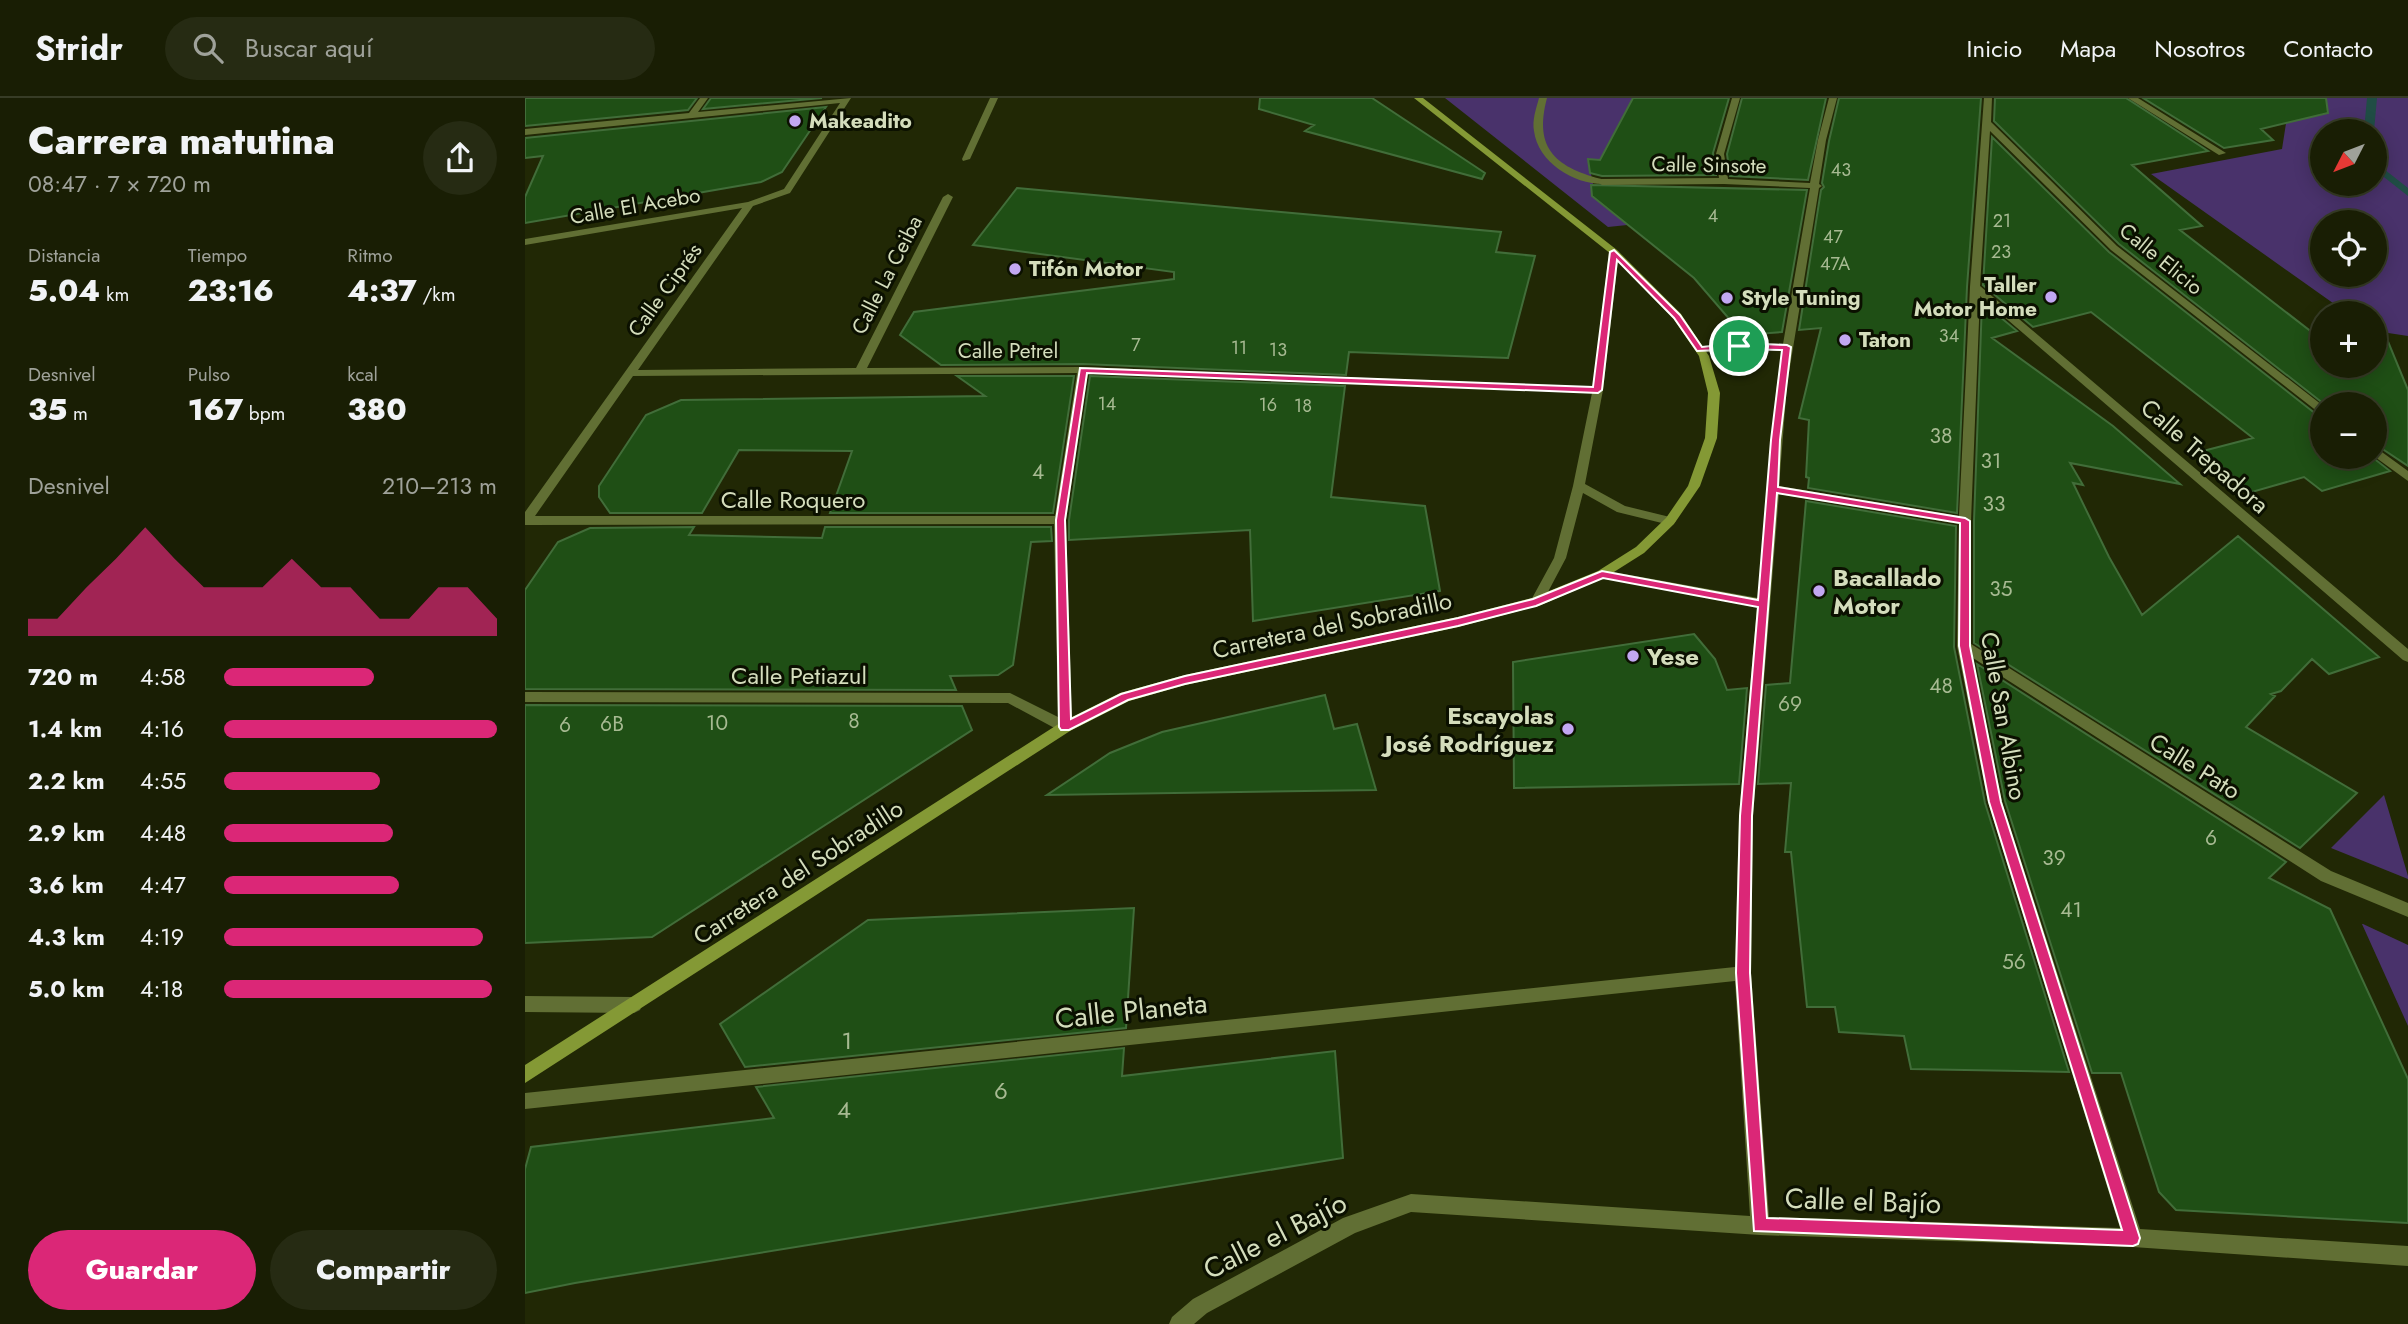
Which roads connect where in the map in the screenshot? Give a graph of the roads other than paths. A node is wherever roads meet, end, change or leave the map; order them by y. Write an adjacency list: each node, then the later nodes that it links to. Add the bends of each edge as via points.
1 (703, 98): 10 (street)
2 (994, 98): 14 (street)
3 (1418, 98): 20 (main road, Carretera del Sobradillo)
4 (1543, 98): 15 (street, Calle Sinsote, via 1537,139 1563,169 1602,182)
5 (1735, 98): 15 (street, via 1720,154)
6 (1833, 98): 16 (street)
7 (1989, 98): 11 (street, Calle San Albino)
8 (2132, 98): 13 (street)
9 (847, 99): 10 (street); 18 (street, via 787,191)
10 (692, 115): 12 (street)
11 (1988, 124): 21 (street, Calle San Albino); 28 (street, Calle Elicio, via 2113,248)
12 (525, 132)
13 (2222, 153)
14 (966, 159)
15 (1724, 181): 16 (street, Calle Sinsote)
16 (1817, 186): 22 (street)
17 (948, 197): 25 (street, Calle La Ceiba)
18 (750, 204): 19 (street, Calle El Acebo); 26 (street, Calle Ciprés)
19 (525, 242)
20 (1614, 252): 23 (main road, Carretera del Sobradillo, via 1677,316); 27 (street)
21 (1975, 287): 36 (street, Calle San Albino); 41 (street, Calle Trepadora)
22 (1787, 347): 23 (street); 32 (street)
23 (1700, 350): 35 (main road, Carretera del Sobradillo, via 1714,393 1711,438 1694,486)
24 (1083, 370): 25 (street, Calle Petrel); 27 (street, Calle Petrel); 33 (street)
25 (860, 371): 26 (street, Calle Petrel)
26 (629, 373): 34 (street, Calle Ciprés)
27 (1598, 390): 31 (street)
28 (2310, 401)
29 (2387, 460): 30 (street)
30 (2408, 477)
31 (1579, 486): 35 (street, via 1621,509); 38 (street, via 1560,558)
32 (1773, 489): 36 (street); 39 (street)
33 (1061, 520): 34 (street, Calle Roquero); 43 (street)
34 (526, 521)
35 (1670, 521): 37 (main road, Carretera del Sobradillo, via 1640,550)
36 (1965, 521): 40 (street, Calle San Albino)
37 (1602, 574): 38 (main road, Carretera del Sobradillo); 39 (street)
38 (1536, 602): 43 (main road, Carretera del Sobradillo, via 1185,680 1125,697)
39 (1763, 604): 45 (street, via 1746,816)
40 (1964, 646): 44 (street, Calle Pato, via 2326,876); 51 (street, Calle San Albino, via 1995,802)
41 (2408, 657)
42 (525, 697): 43 (street, Calle Petiazul, via 1010,698)
43 (1065, 727): 47 (main road, Carretera del Sobradillo)
44 (2408, 910)
45 (1743, 973): 49 (street, Calle Planeta); 50 (street)
46 (525, 1004): 47 (street)
47 (634, 1004): 48 (main road, Carretera del Sobradillo)
48 (525, 1075)
49 (525, 1101)
50 (1760, 1226): 51 (street, Calle el Bajío); 53 (street, Calle el Bajío, via 1411,1203 1350,1225 1200,1306)
51 (2133, 1238): 52 (street, Calle el Bajío)
52 (2408, 1255)
53 (1179, 1324)

